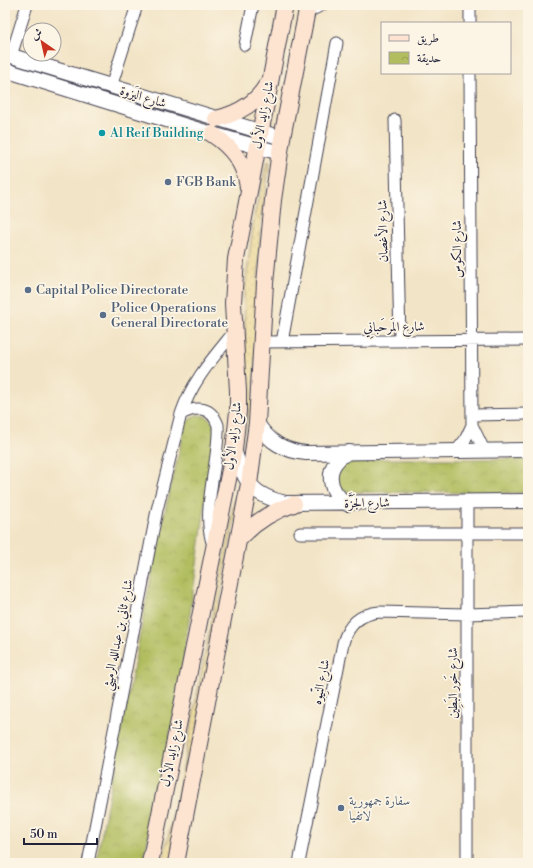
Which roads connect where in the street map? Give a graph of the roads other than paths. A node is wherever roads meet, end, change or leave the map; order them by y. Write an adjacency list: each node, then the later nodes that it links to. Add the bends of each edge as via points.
1 (27, 5): 11 (street)
2 (137, 5): 15 (street)
3 (252, 5): 10 (street)
4 (284, 5): 14 (main road, شارع زايد الأول)
5 (322, 5): 7 (street)
6 (470, 5): 8 (street)
7 (307, 9): 19 (main road, شارع زايد الأول)
8 (470, 22)
9 (337, 43): 26 (street)
10 (245, 44)
11 (8, 55): 15 (street, شارع اليَزوة)
12 (5, 70): 17 (street, شارع اليَزوة)
13 (470, 74): 22 (street, شارع الكوس)
14 (270, 78): 17 (main road, via 249,104); 18 (main road, شارع زايد الأول)
15 (111, 87): 17 (street, شارع اليَزوة)
16 (395, 120): 24 (street, شارع الأغصان)
17 (214, 127): 18 (street, شارع اليَزوة); 20 (main road, via 237,158 246,178)
18 (258, 139): 19 (street, شارع اليَزوة); 20 (main road, شارع زايد الأول)
19 (281, 146): 25 (main road, شارع زايد الأول, via 268,247)
20 (249, 193): 21 (main road, شارع زايد الأول, via 236,259)
21 (234, 332): 27 (street, شارع ثاني بن عبدالله الرميثي, via 194,385); 31 (main road, شارع زايد الأول, via 238,391)
22 (471, 340): 23 (street, شارع المَرحَبانِي); 24 (street, شارع المَرحَبانِي); 29 (street, شارع الكوس)
23 (528, 340)
24 (400, 341): 26 (street, شارع المَرحَبانِي)
25 (261, 342): 26 (street, شارع المَرحَبانِي); 30 (main road, شارع زايد الأول)
26 (282, 342)
27 (181, 414): 45 (street, via 192,409 202,409 214,416 218,425 208,517); 48 (street, شارع ثاني بن عبدالله الرميثي, via 156,518)
28 (528, 414): 29 (street)
29 (472, 420): 32 (street, شارع الكوس, via 465,440); 33 (street, شارع الكوس)
30 (257, 423): 35 (street, via 266,436 288,450 306,453); 36 (main road, شارع زايد الأول)
31 (234, 450): 36 (street, شارع الجَزَّة); 45 (main road, شارع زايد الأول)
32 (457, 450): 33 (street); 35 (street)
33 (484, 450): 34 (street)
34 (528, 450)
35 (349, 452): 40 (street, via 335,464 331,480 334,492)
36 (249, 484): 39 (street, شارع الجَزَّة, via 270,499); 44 (main road, شارع زايد الأول)
37 (528, 501): 38 (street, شارع الجَزَّة)
38 (467, 502): 40 (street, شارع الجَزَّة); 43 (street, شارع خَور البَطِين)
39 (294, 504): 40 (street, شارع الجَزَّة); 44 (main road, via 262,519)
40 (347, 504)
41 (528, 532): 43 (street)
42 (300, 533): 43 (street)
43 (467, 533): 47 (street, شارع خَور البَطِين)
44 (239, 539): 50 (main road, شارع زايد الأول)
45 (214, 546): 49 (main road, شارع زايد الأول)
46 (528, 612): 47 (street, شارع النِّيوه)
47 (467, 614): 51 (street, شارع النِّيوه, via 373,612 361,617 347,631); 52 (street, شارع خَور البَطِين)
48 (88, 863)
49 (150, 863)
50 (176, 863)
51 (299, 863)
52 (468, 863)

